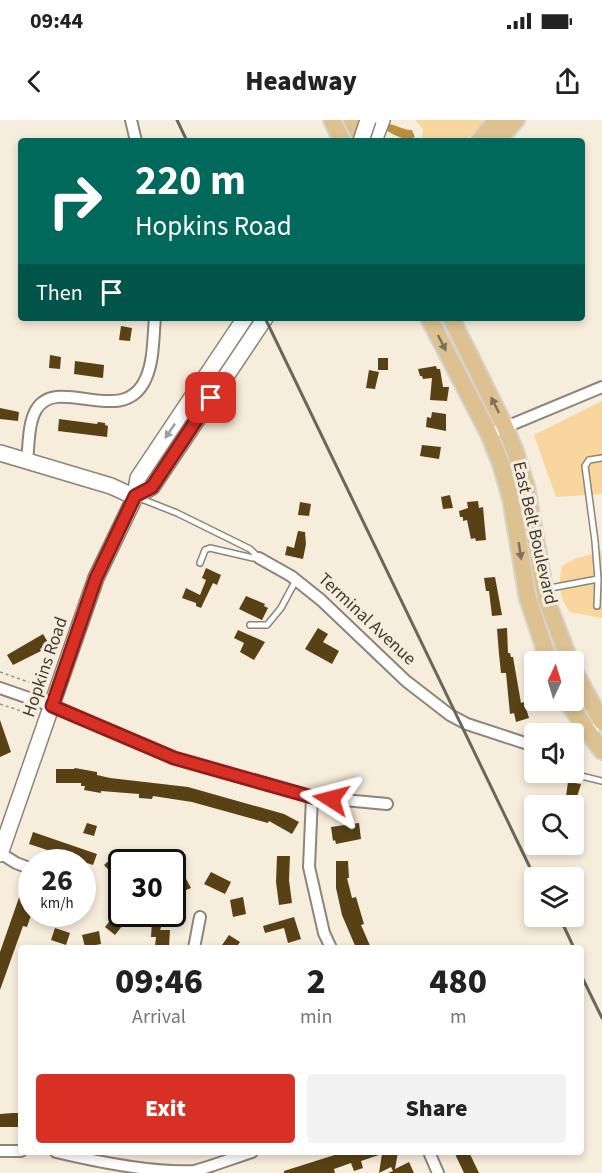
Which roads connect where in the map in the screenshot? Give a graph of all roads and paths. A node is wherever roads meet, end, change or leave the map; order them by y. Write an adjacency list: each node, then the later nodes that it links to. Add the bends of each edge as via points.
1 (131, 120): 8 (street)
2 (332, 120): 9 (main road)
3 (352, 120): 10 (main road)
4 (369, 120): 11 (main road, bridge)
5 (382, 120): 12 (main road)
6 (497, 120): 13 (main road)
7 (516, 120): 14 (main road)
8 (135, 138)
9 (341, 138)
10 (361, 138)
11 (363, 138)
12 (375, 138)
13 (482, 138)
14 (500, 138)
15 (155, 321): 25 (street, via 149,369 135,393 106,402 49,399 41,404 33,419)
16 (263, 321): 26 (main road, Hopkins Road, via 152,487)
17 (431, 321): 22 (main road, East Belt Boulevard, one-way to 22)
18 (453, 321): 21 (main road, East Belt Boulevard, one-way to 18)
19 (241, 324): 26 (main road, Hopkins Road, one-way to 26, via 138,478)
20 (602, 387): 21 (street)
21 (506, 427): 22 (street); 31 (main road, East Belt Boulevard, via 526,486)
22 (489, 434): 34 (main road, East Belt Boulevard, one-way to 34, via 511,499 528,599)
23 (0, 453): 25 (main road)
24 (602, 458): 29 (lane, via 589,460 585,466)
25 (27, 460): 26 (main road)
26 (135, 496): 27 (lane, Terminal Avenue, via 250,549); 40 (main road, Hopkins Road, via 96,578)
27 (260, 558): 28 (lane, via 210,548 205,550); 30 (street, Terminal Avenue)
28 (200, 563)
29 (598, 579): 31 (lane); 32 (lane)
30 (296, 580): 33 (lane, via 276,617 267,625); 45 (street, Terminal Avenue, via 406,681 450,715)
31 (544, 589): 35 (main road, East Belt Boulevard)
32 (597, 606)
33 (250, 626)
34 (545, 651)
35 (565, 651)
36 (0, 672): 37 (path)
37 (40, 686)
38 (0, 688): 40 (street)
39 (0, 704): 43 (path)
40 (52, 706): 49 (street, via 174,758); 51 (main road, Hopkins Road)
41 (584, 706): 44 (main road)
42 (575, 711): 44 (main road)
43 (30, 714)
44 (591, 730): 46 (main road)
45 (524, 743)
46 (602, 751)
47 (584, 777): 48 (lane)
48 (602, 781)
49 (312, 797): 50 (street); 55 (street, via 309,867)
50 (387, 804)
51 (0, 854): 52 (street)
52 (18, 864)
53 (200, 917): 54 (street)
54 (195, 945)
55 (330, 945)
56 (0, 1150): 57 (street)
57 (18, 1150)
58 (68, 1155): 59 (street, via 162,1173 193,1171)
59 (243, 1155)
60 (430, 1155): 61 (street)
61 (438, 1173)

